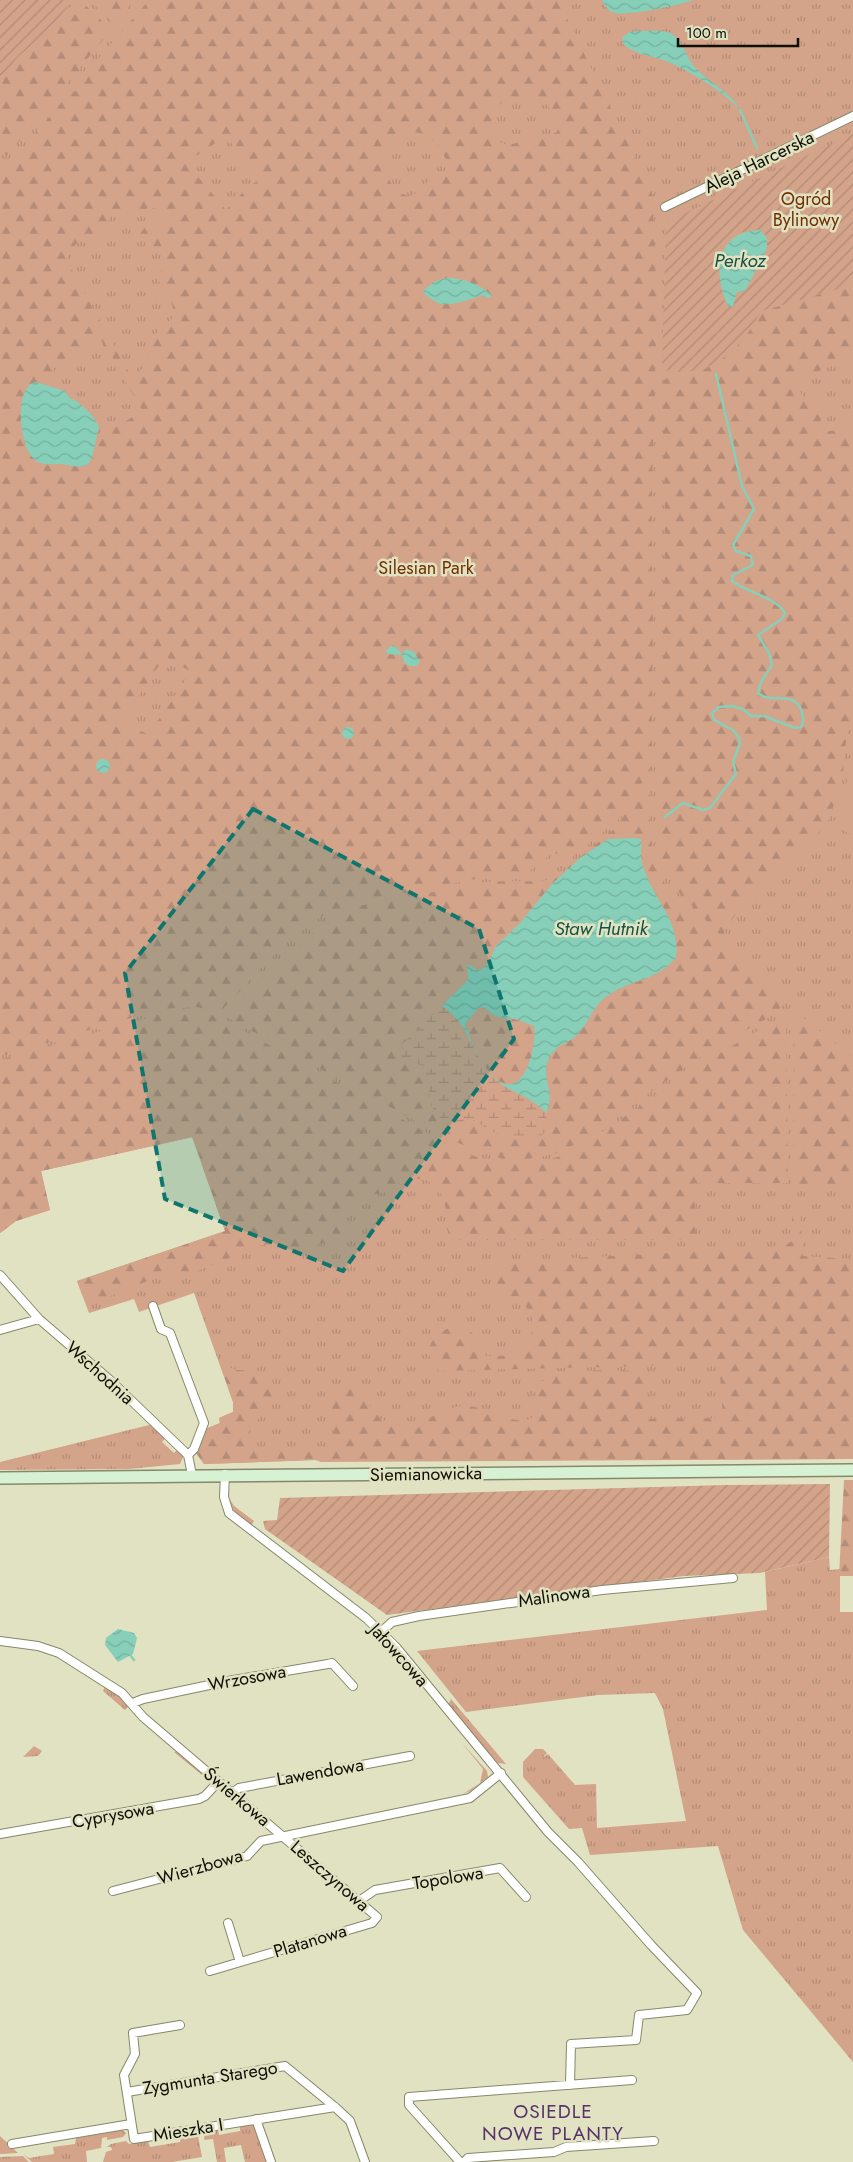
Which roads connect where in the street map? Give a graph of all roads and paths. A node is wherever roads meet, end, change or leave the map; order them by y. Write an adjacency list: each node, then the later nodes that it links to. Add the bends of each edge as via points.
1 (853, 116): 2 (street, Aleja Harcerska)
2 (665, 207)
3 (0, 1275): 5 (street, Wschodnia)
4 (154, 1306): 7 (street, via 161,1328 170,1333 204,1424 194,1449)
5 (39, 1319): 6 (street); 7 (street, Wschodnia, via 110,1380)
6 (0, 1330)
7 (188, 1455): 10 (street)
8 (853, 1470): 9 (street, Siemianowicka)
9 (225, 1474): 10 (street, Siemianowicka); 13 (street, Jałowcowa, via 224,1501 233,1517)
10 (192, 1475): 11 (street, Siemianowicka)
11 (0, 1478)
12 (733, 1578): 13 (street, Malinowa, via 602,1590 420,1616 394,1621)
13 (381, 1632): 18 (street, Jałowcowa)
14 (0, 1641): 16 (street, Świerkowa, via 38,1646 59,1653)
15 (353, 1686): 16 (street, Wrzosowa, via 332,1663 233,1680)
16 (133, 1703): 19 (street, Świerkowa, via 143,1717)
17 (410, 1756): 20 (street, Lawendowa, via 265,1782 238,1788)
18 (501, 1773): 22 (street, Świerkowa, via 470,1798); 32 (street, Jałowcowa, via 548,1832 697,1994 687,2010 639,2015 636,2040 571,2044)
19 (218, 1782): 20 (street, Świerkowa); 21 (street, Cyprysowa, via 199,1799)
20 (232, 1793): 22 (street, Świerkowa)
21 (0, 1834)
22 (284, 1836): 23 (street, Wierzbowa, via 262,1841 247,1856); 25 (street, Leszczynowa)
23 (113, 1891)
24 (526, 1897): 25 (street, Topolowa, via 500,1868 375,1890)
25 (359, 1901): 26 (street, Leszczynowa)
26 (377, 1917): 28 (street, Platanowa, via 372,1923)
27 (228, 1923): 28 (street)
28 (240, 1962): 29 (street, Platanowa)
29 (210, 1971)
30 (180, 2024): 33 (street, Mieszka I, via 133,2033 135,2054 124,2075)
31 (632, 2080): 32 (street)
32 (570, 2085): 41 (street, via 408,2097 409,2105)
33 (127, 2092): 34 (street, Zygmunta Starego, via 281,2065 290,2067); 36 (street, Mieszka I)
34 (335, 2107): 35 (street, Mieszka I); 40 (street, Zygmunta Starego, via 350,2122)
35 (256, 2119): 36 (street, Mieszka I, via 134,2139); 39 (street)
36 (131, 2124): 38 (street, Mieszka I)
37 (654, 2141): 42 (street, via 566,2147 554,2152 468,2158)
38 (12, 2144)
39 (271, 2162)
40 (365, 2162)
41 (460, 2162)
42 (464, 2162)

